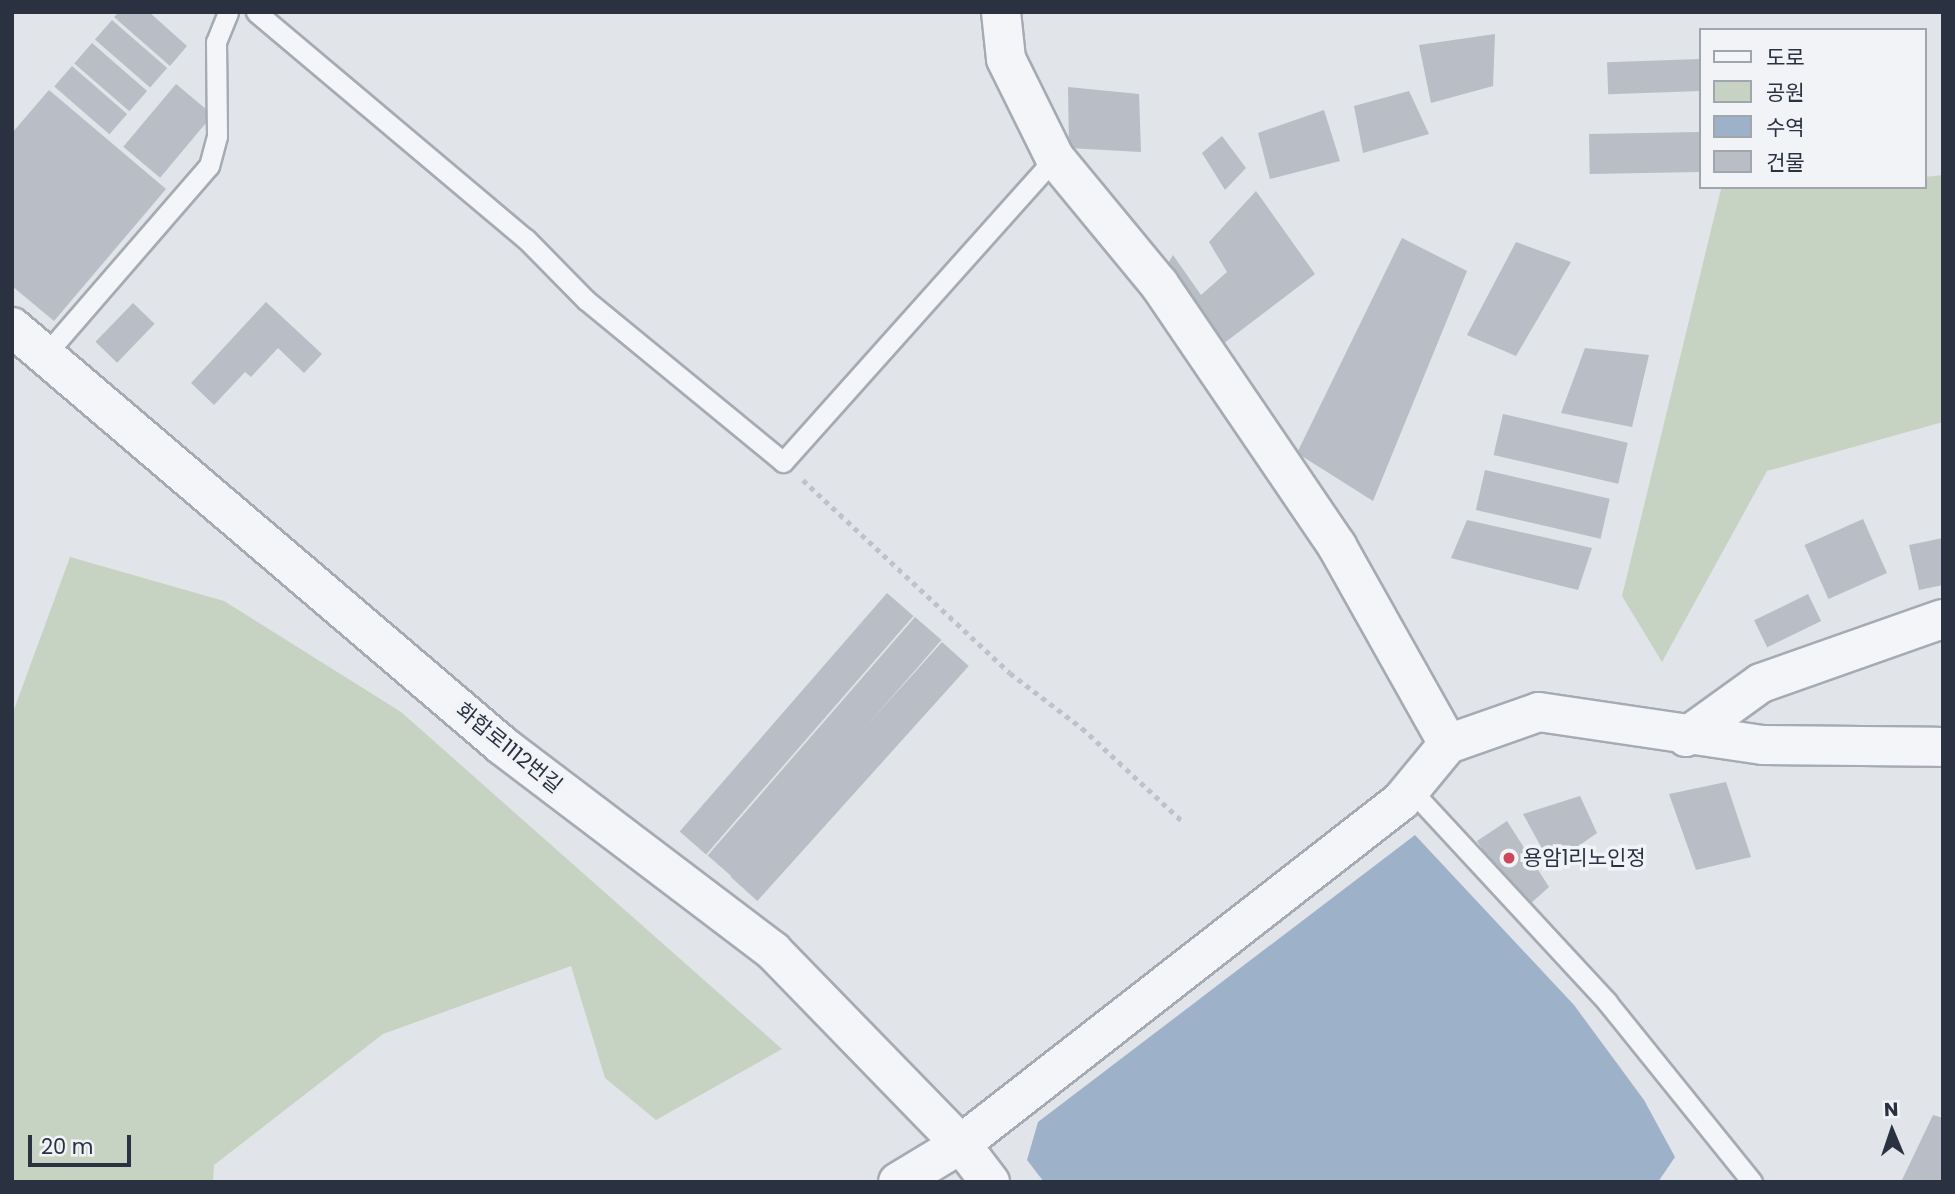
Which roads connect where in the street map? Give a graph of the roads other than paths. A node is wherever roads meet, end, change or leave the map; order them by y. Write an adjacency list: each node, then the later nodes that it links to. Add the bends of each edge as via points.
1 (228, 12): 6 (lane, via 216,42 217,136 209,166)
2 (256, 12): 4 (lane, via 526,239 586,300 783,462)
3 (1000, 12): 4 (street, via 1006,59)
4 (1055, 158): 9 (street, via 1159,284 1337,546)
5 (12, 327): 6 (street, 화합로1112번길)
6 (45, 355): 12 (street, 화합로1112번길, via 503,746 773,951)
7 (1943, 619): 8 (street, via 1761,683)
8 (1686, 737): 9 (street, via 1539,712); 10 (street, via 1763,745)
9 (1448, 744): 11 (street)
10 (1943, 747)
11 (1411, 790): 12 (street); 15 (lane, via 1607,1002)
12 (961, 1144): 13 (street); 14 (street, 화합로1112번길)
13 (898, 1182)
14 (990, 1182)
15 (1752, 1182)

